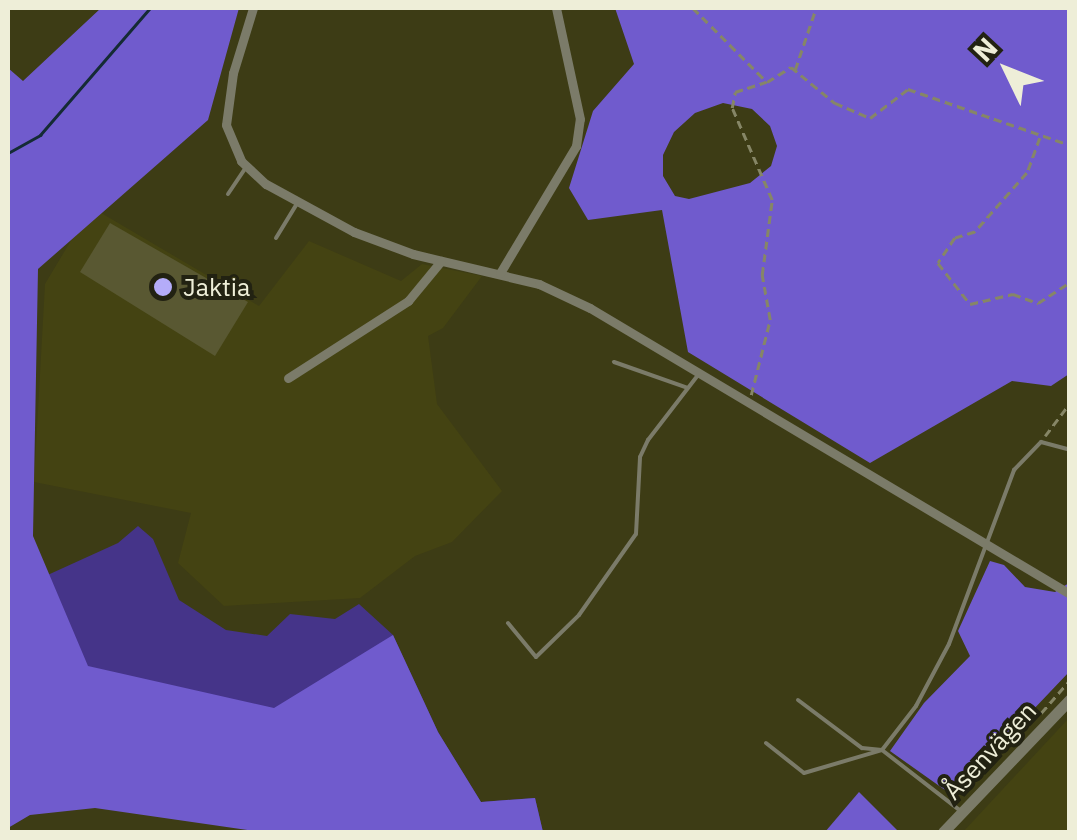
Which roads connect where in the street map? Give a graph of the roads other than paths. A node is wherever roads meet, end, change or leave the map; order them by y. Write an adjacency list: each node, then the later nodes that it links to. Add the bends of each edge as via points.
1 (253, 8): 3 (street, via 227,102 231,142)
2 (556, 8): 8 (street, via 580,119 576,146)
3 (246, 167): 4 (lane); 5 (street)
4 (228, 194)
5 (298, 202): 6 (lane); 7 (street, via 354,232)
6 (276, 238)
7 (441, 261): 8 (street); 11 (street, via 408,301)
8 (500, 273): 10 (street, via 590,308)
9 (614, 362): 12 (lane)
10 (698, 375): 12 (lane); 14 (street)
11 (288, 378)
12 (688, 388): 16 (lane, via 640,456 636,534 579,615 536,656)
13 (1070, 450): 14 (lane, via 1041,442 1014,470)
14 (983, 539): 15 (street); 20 (lane, via 949,644 916,706)
15 (1070, 594)
16 (508, 623)
17 (1070, 699): 21 (street, Åsenvägen)
18 (798, 700): 20 (lane, via 862,748)
19 (766, 742): 20 (lane, via 804,772)
20 (882, 750): 21 (lane)
21 (963, 813): 22 (street, Åsenvägen)
22 (943, 832)

